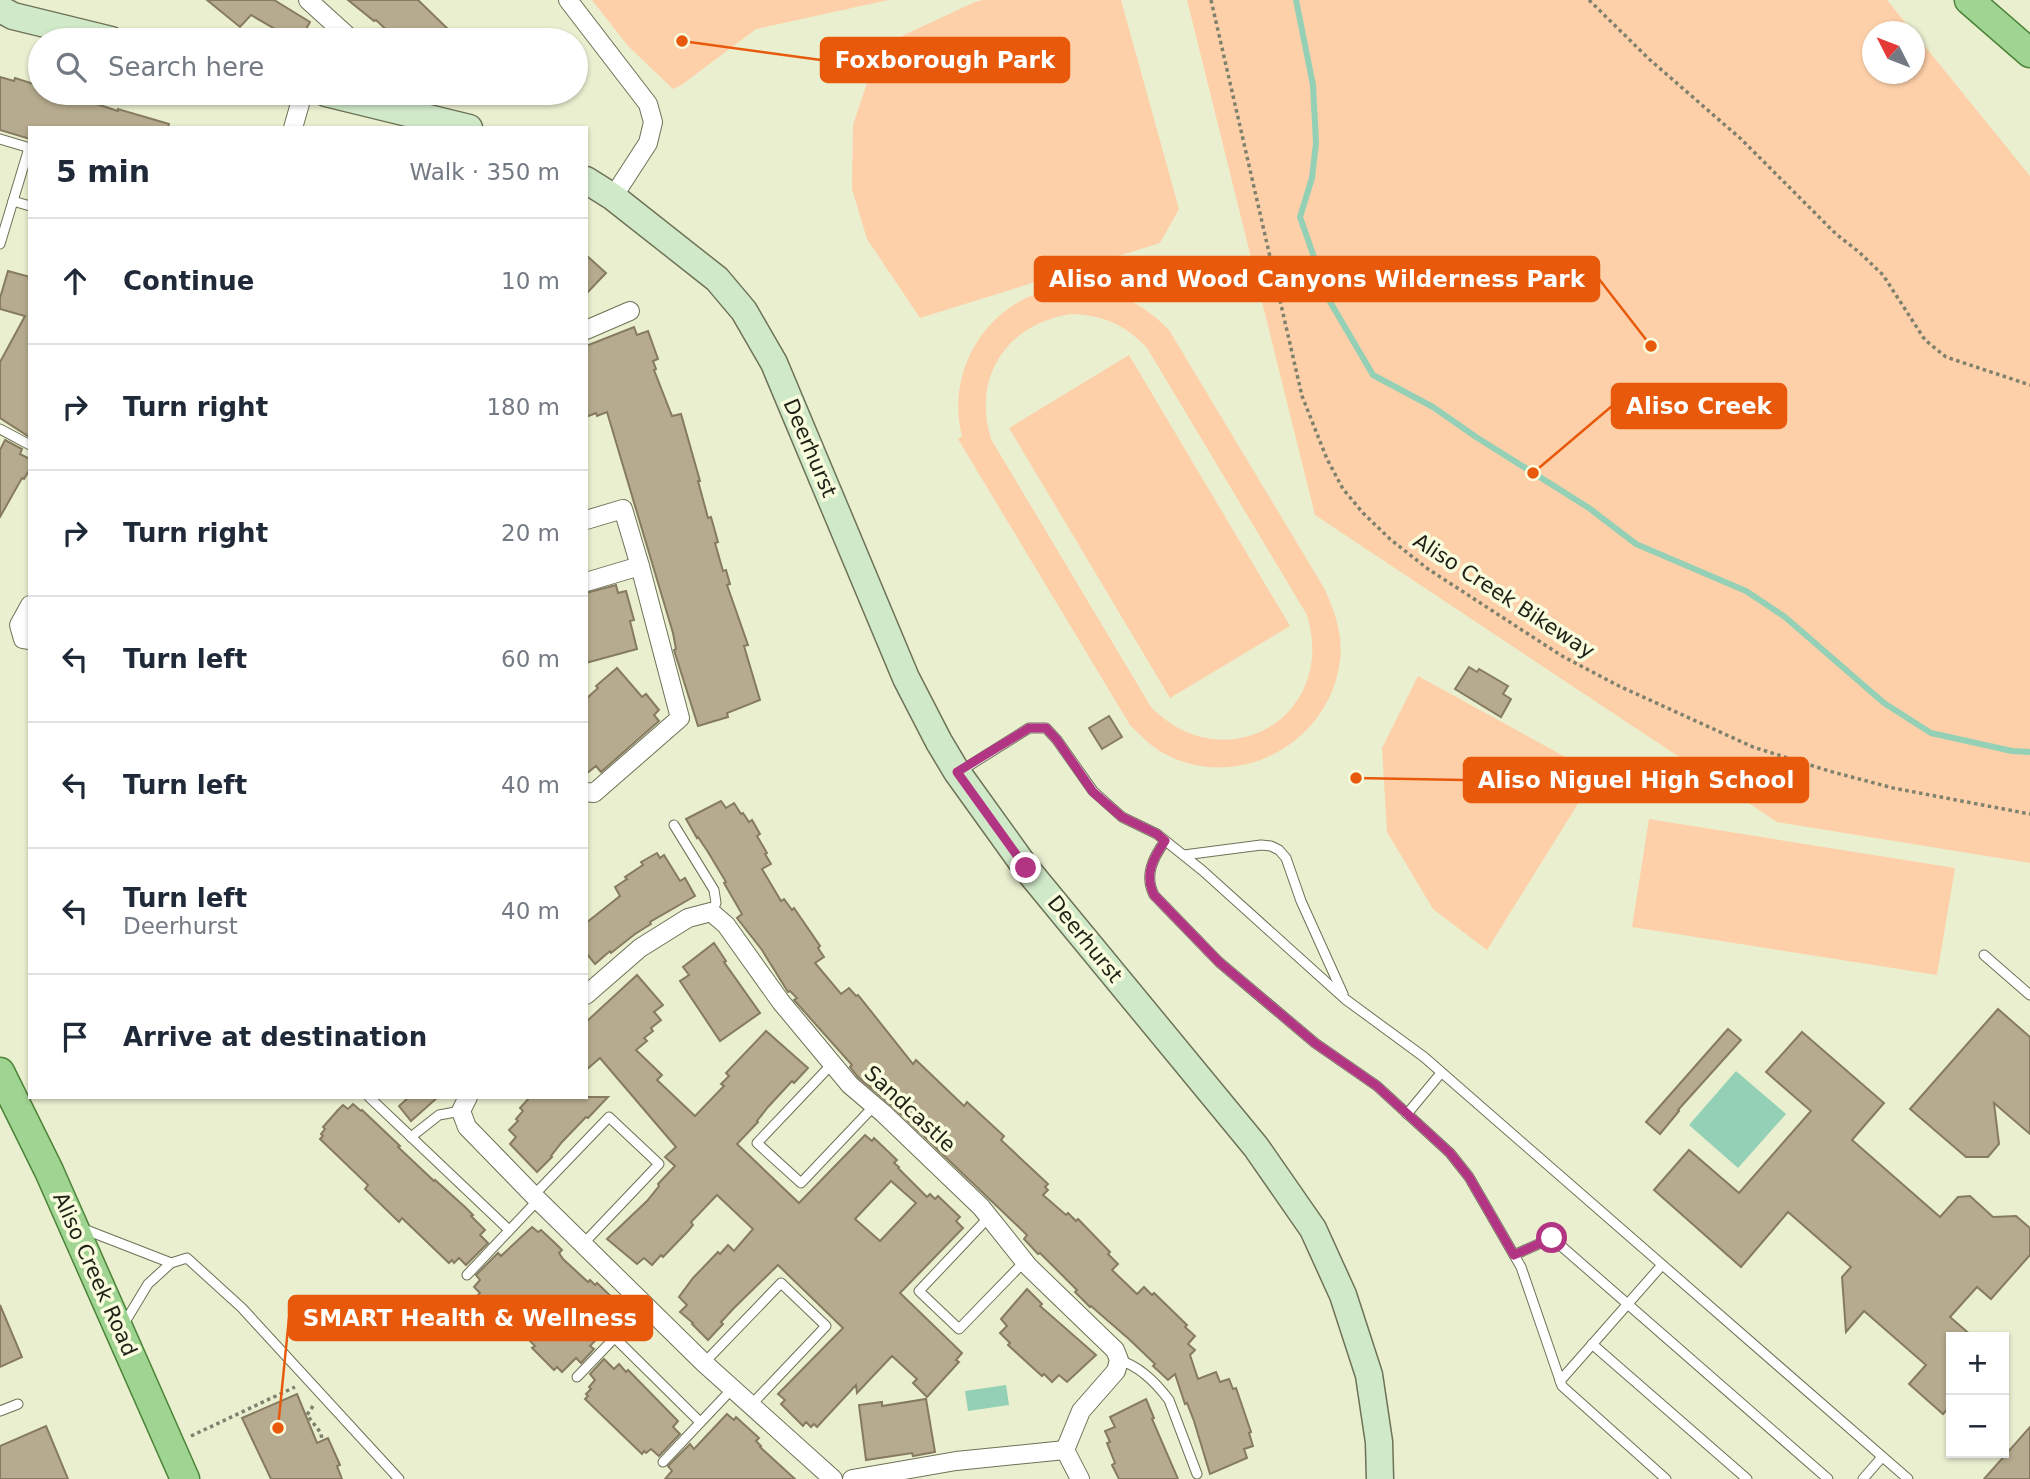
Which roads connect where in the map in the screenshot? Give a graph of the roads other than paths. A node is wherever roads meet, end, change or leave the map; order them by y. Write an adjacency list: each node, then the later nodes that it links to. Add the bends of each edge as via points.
1 (308, 0): 6 (street)
2 (568, 0): 17 (street, via 648,104 653,122 648,143)
3 (1969, 0): 7 (main road)
4 (0, 9): 5 (street)
5 (62, 28)
6 (339, 28)
7 (2030, 53)
8 (300, 105): 11 (street)
9 (365, 105): 10 (street)
10 (404, 119): 12 (street)
11 (294, 126)
12 (455, 126)
13 (0, 139): 14 (lane)
14 (28, 148)
15 (28, 151): 18 (lane)
16 (588, 181): 17 (street, Deerhurst)
17 (614, 197): 30 (street, Deerhurst, via 717,279 744,311 774,363 906,678)
18 (13, 201): 19 (lane); 20 (lane)
19 (28, 205)
20 (0, 243)
21 (630, 311): 22 (street)
22 (588, 329)
23 (0, 429): 24 (lane)
24 (28, 444)
25 (588, 519): 26 (street, via 624,509)
26 (640, 566): 27 (street); 31 (street, via 680,718 594,793)
27 (588, 581)
28 (28, 609): 29 (street, via 19,625 23,639)
29 (28, 640)
30 (957, 772): 33 (lane, via 1029,728 1046,728 1093,792 1122,817); 81 (street, Deerhurst, via 1026,868 1256,1147 1313,1229 1343,1295 1369,1374)
31 (588, 792)
32 (674, 825): 35 (lane, via 714,890 716,903)
33 (1165, 841): 34 (lane); 46 (lane, via 1150,867 1154,895 1219,962)
34 (1184, 856): 39 (lane); 39 (lane, via 1261,845 1279,850)
35 (711, 912): 37 (street, via 688,918 640,948); 40 (street, Sandcastle, via 726,925 781,1003)
36 (1984, 955): 38 (lane)
37 (588, 993)
38 (2030, 995)
39 (1345, 999): 42 (lane)
40 (832, 1064): 45 (street, Sandcastle); 45 (lane, via 757,1143 801,1183)
41 (0, 1072): 50 (main road, Aliso Creek Road)
42 (1441, 1073): 46 (lane); 56 (lane)
43 (371, 1099): 47 (lane)
44 (465, 1104): 47 (lane, via 439,1115); 48 (street, via 467,1127)
45 (874, 1106): 49 (street, Sandcastle)
46 (1408, 1114): 53 (lane, via 1469,1177)
47 (411, 1137): 51 (lane)
48 (536, 1197): 51 (lane); 52 (street); 52 (lane, via 609,1117 659,1164)
49 (989, 1217): 54 (street, Sandcastle); 54 (lane, via 919,1291 959,1329)
50 (73, 1224): 55 (lane); 60 (main road, Aliso Creek Road)
51 (509, 1230): 57 (lane)
52 (584, 1243): 59 (street)
53 (1514, 1255): 58 (lane, via 1552,1238); 66 (lane)
54 (1025, 1261): 63 (street, Sandcastle, via 1115,1350)
55 (171, 1263): 60 (lane, via 148,1284); 77 (lane, via 187,1258 242,1308)
56 (1662, 1265): 58 (lane); 73 (lane)
57 (467, 1275)
58 (1628, 1304): 62 (lane); 84 (lane)
59 (646, 1305): 61 (lane); 64 (street)
60 (120, 1331): 76 (main road, Aliso Creek Road)
61 (615, 1338): 65 (lane); 71 (lane)
62 (1592, 1344): 66 (lane); 83 (lane)
63 (1119, 1360): 72 (street, via 1116,1371 1081,1411); 75 (lane, via 1132,1364 1169,1400)
64 (704, 1363): 67 (street); 69 (lane, via 781,1283 826,1326)
65 (578, 1377)
66 (1560, 1381): 82 (lane)
67 (732, 1389): 69 (street); 71 (lane)
68 (18, 1404): 70 (lane)
69 (752, 1405): 78 (street)
70 (0, 1411)
71 (700, 1422): 74 (lane)
72 (1065, 1450): 79 (street, via 956,1461); 80 (street)
73 (1882, 1457): 85 (lane); 86 (lane)
74 (663, 1462)
75 (1197, 1474)
76 (185, 1479)
77 (399, 1479)
78 (833, 1479)
79 (852, 1479)
80 (1080, 1479)
81 (1380, 1479)
82 (1666, 1479)
83 (1747, 1479)
84 (1828, 1479)
85 (1863, 1479)
86 (1908, 1479)

